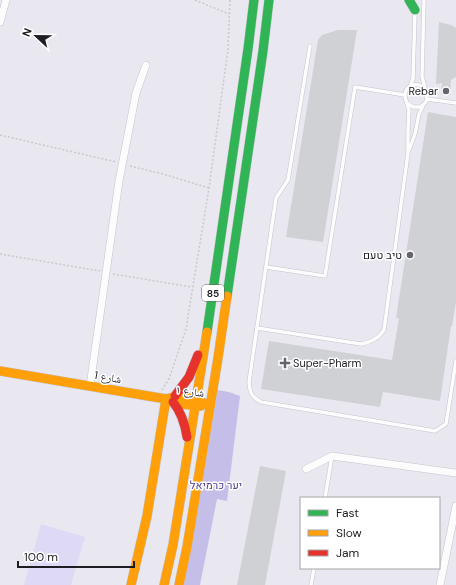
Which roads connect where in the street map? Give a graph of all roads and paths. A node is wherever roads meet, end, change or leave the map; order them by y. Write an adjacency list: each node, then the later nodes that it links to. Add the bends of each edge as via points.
1 (6, 0): 13 (street)
2 (195, 0): 11 (path)
3 (230, 0): 11 (path)
4 (254, 0): 32 (main road, 85)
5 (269, 0): 12 (main road, 85)
6 (277, 0): 12 (main road)
7 (409, 0): 10 (main road)
8 (415, 0): 10 (lane)
9 (424, 0): 17 (lane, via 422,76)
10 (415, 10): 16 (lane, via 413,79)
11 (229, 14): 26 (path, via 228,48)
12 (266, 21): 39 (main road, 85)
13 (0, 22)
14 (310, 46): 28 (lane, via 288,180 276,198)
15 (146, 65): 25 (street, via 136,94)
16 (410, 86): 17 (lane, via 415,84); 18 (lane)
17 (425, 88): 19 (lane)
18 (404, 96): 20 (lane); 28 (lane, via 355,87 324,276)
19 (427, 99): 21 (lane); 22 (lane)
20 (407, 103): 22 (lane, via 416,108); 24 (lane)
21 (456, 103)
22 (424, 104): 24 (lane)
23 (0, 135): 25 (path)
24 (408, 153): 31 (lane, via 384,330 380,335 368,343 361,344)
25 (122, 164): 26 (path); 29 (street)
26 (208, 188): 30 (path)
27 (0, 254): 29 (path)
28 (266, 267): 31 (lane)
29 (106, 272): 30 (path); 35 (street)
30 (192, 287): 36 (path, via 186,328 169,379)
31 (257, 328): 33 (lane, via 249,382 254,398 261,402 436,432 446,424)
32 (208, 331): 37 (main road, via 187,382); 38 (main road, 85)
33 (456, 361)
34 (0, 371): 35 (main road, شارع 1)
35 (90, 386): 36 (main road, شارع 1)
36 (156, 398): 37 (main road, شارع 1)
37 (171, 399): 38 (main road, شارع 1, via 185,396); 40 (main road, via 182,414); 47 (main road)
38 (196, 402): 39 (main road, شارع 1); 40 (main road, 85)
39 (210, 406): 49 (main road, 85)
40 (189, 447): 48 (main road, 85)
41 (332, 456): 42 (street); 43 (street); 44 (lane)
42 (306, 469)
43 (456, 473)
44 (325, 497)
45 (456, 506): 51 (street)
46 (314, 569): 50 (lane)
47 (131, 585)
48 (164, 585)
49 (179, 585)
50 (311, 585)
51 (440, 585)

